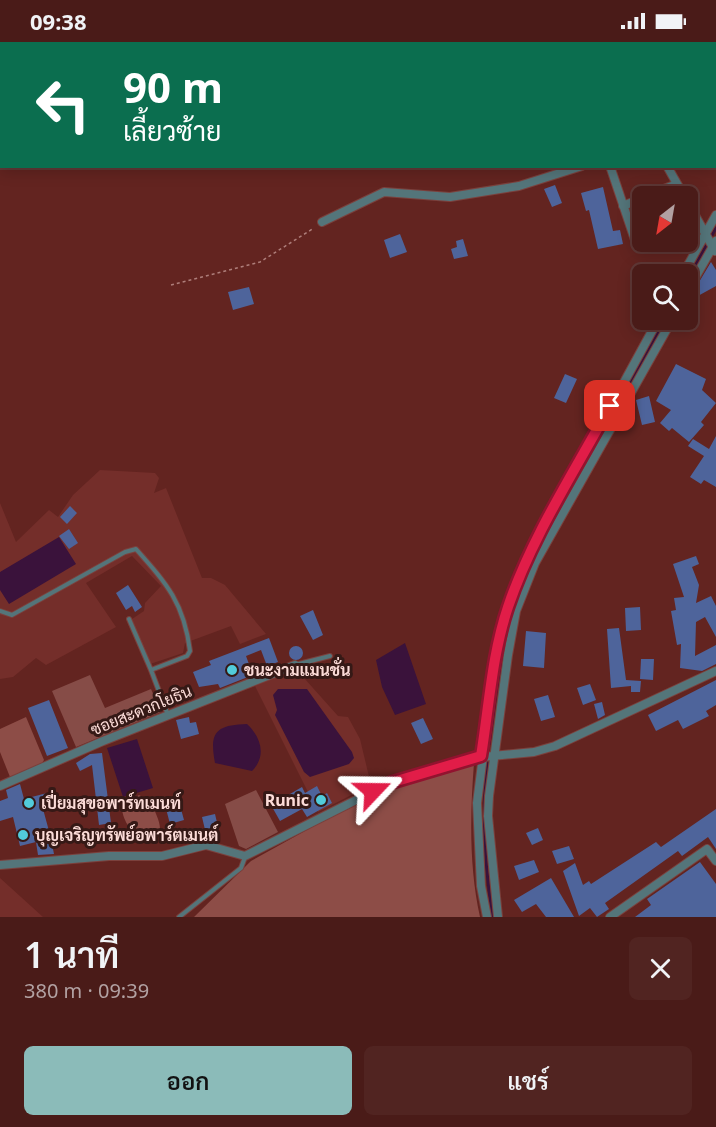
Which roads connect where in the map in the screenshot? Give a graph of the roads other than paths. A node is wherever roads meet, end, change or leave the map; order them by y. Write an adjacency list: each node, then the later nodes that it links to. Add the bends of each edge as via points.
1 (576, 168): 10 (street, via 519,186 450,197 384,192)
2 (611, 168): 7 (street)
3 (668, 168): 4 (street)
4 (677, 184): 5 (street)
5 (672, 186)
6 (632, 202): 7 (street)
7 (623, 206): 11 (street)
8 (716, 215): 12 (street)
9 (698, 220): 12 (street)
10 (322, 222)
11 (632, 232)
12 (711, 242): 13 (street); 14 (street)
13 (692, 264)
14 (698, 269)
15 (653, 330): 24 (street, via 527,560 496,653)
16 (666, 330): 25 (street, via 535,563 516,611)
17 (0, 612): 21 (lane, via 12,615 136,549 172,591 189,642 186,656)
18 (129, 619): 21 (lane)
19 (330, 656): 20 (lane)
20 (295, 666): 23 (street, ซอยสะดวกโยธิน)
21 (151, 670): 23 (lane)
22 (716, 671): 25 (street, via 555,746)
23 (168, 715): 26 (street, ซอยสะดวกโยธิน)
24 (481, 756): 25 (street); 27 (street, via 390,783); 32 (street, via 477,803 481,886)
25 (493, 756): 33 (street, via 488,816)
26 (0, 786)
27 (245, 856): 29 (street, via 206,845 162,856); 31 (lane, via 241,868)
28 (716, 861): 30 (street, via 707,849)
29 (0, 865)
30 (622, 914): 34 (street)
31 (178, 917)
32 (487, 917)
33 (498, 917)
34 (610, 917)

